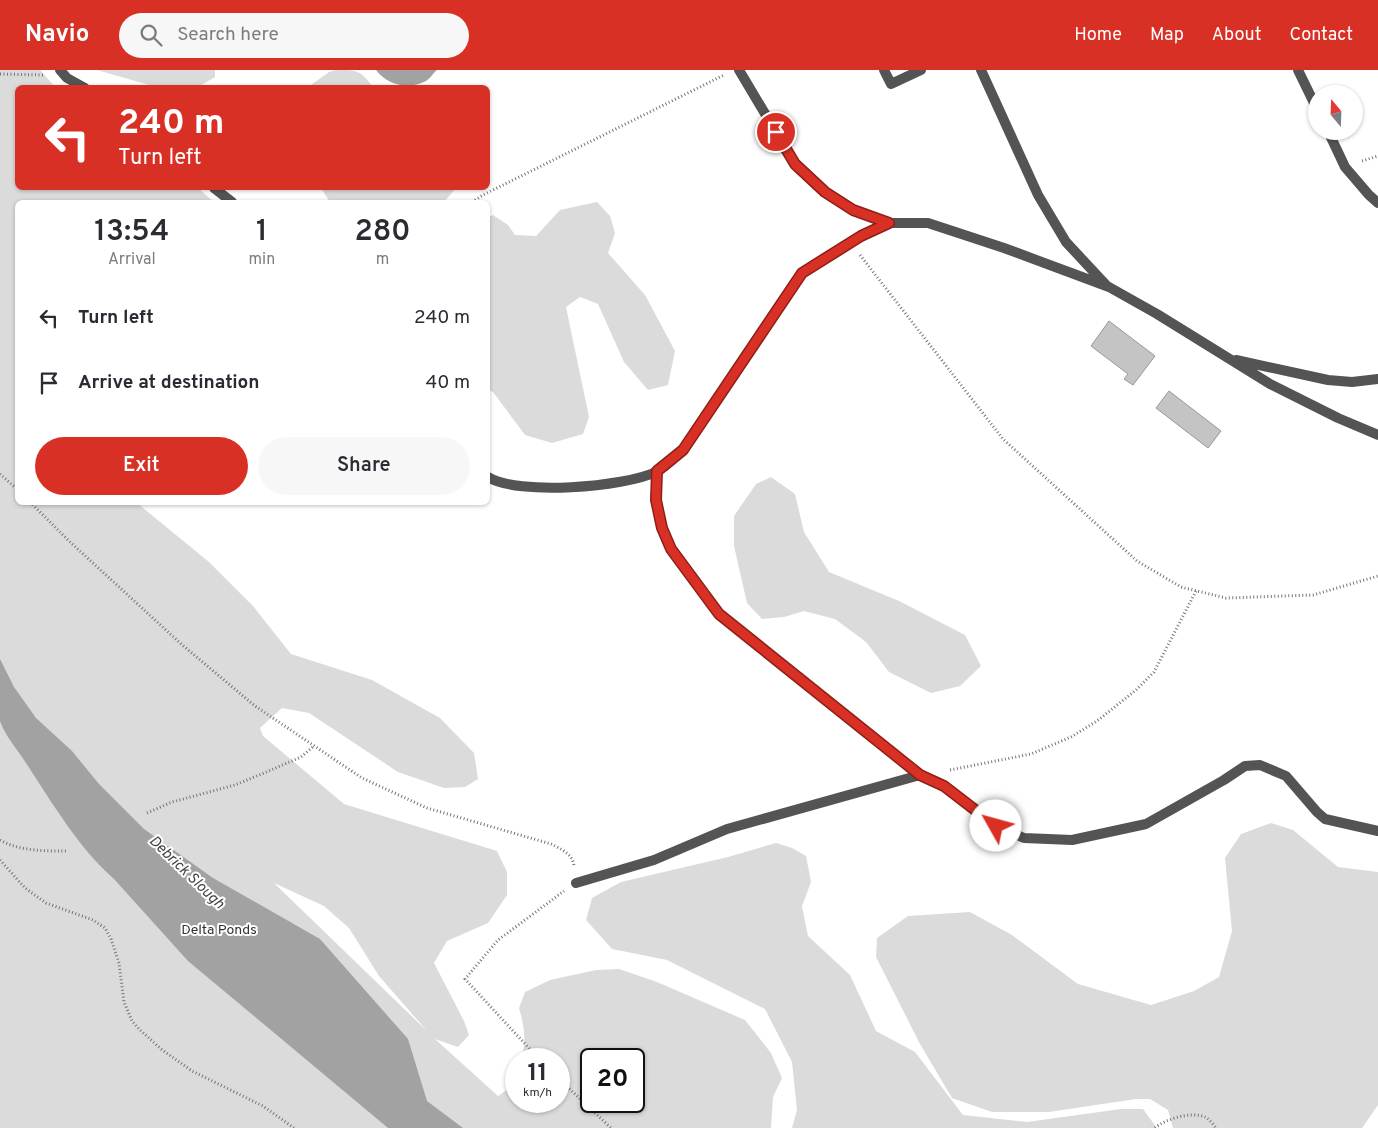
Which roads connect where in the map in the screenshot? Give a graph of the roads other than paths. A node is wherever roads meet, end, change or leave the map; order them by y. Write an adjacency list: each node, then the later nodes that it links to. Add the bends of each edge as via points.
1 (739, 70): 13 (lane, via 795,164 825,192 853,210)
2 (884, 70): 3 (lane, via 891,84)
3 (921, 70)
4 (980, 70): 14 (lane, via 1038,195 1066,242)
5 (1298, 70): 8 (lane)
6 (64, 74): 7 (lane)
7 (80, 85)
8 (1308, 91)
9 (1332, 140): 12 (lane, via 1345,167)
10 (217, 190): 11 (lane)
11 (229, 200)
12 (1378, 204)
13 (889, 223): 14 (lane, via 928,223); 18 (lane, via 802,273 683,450)
14 (1108, 287): 15 (lane)
15 (1227, 358): 16 (lane, via 1328,380); 17 (lane, via 1270,384)
16 (1378, 379)
17 (1378, 435)
18 (657, 471): 19 (lane, via 626,482 544,489 496,483); 20 (lane, via 656,500 671,549 719,614)
19 (490, 478)
20 (920, 775): 21 (lane, via 944,786 996,826 1024,838 1072,840 1146,824 1245,766 1260,765 1286,776 1326,819); 22 (lane, via 726,829 654,860)
21 (1378, 831)
22 (576, 882)

